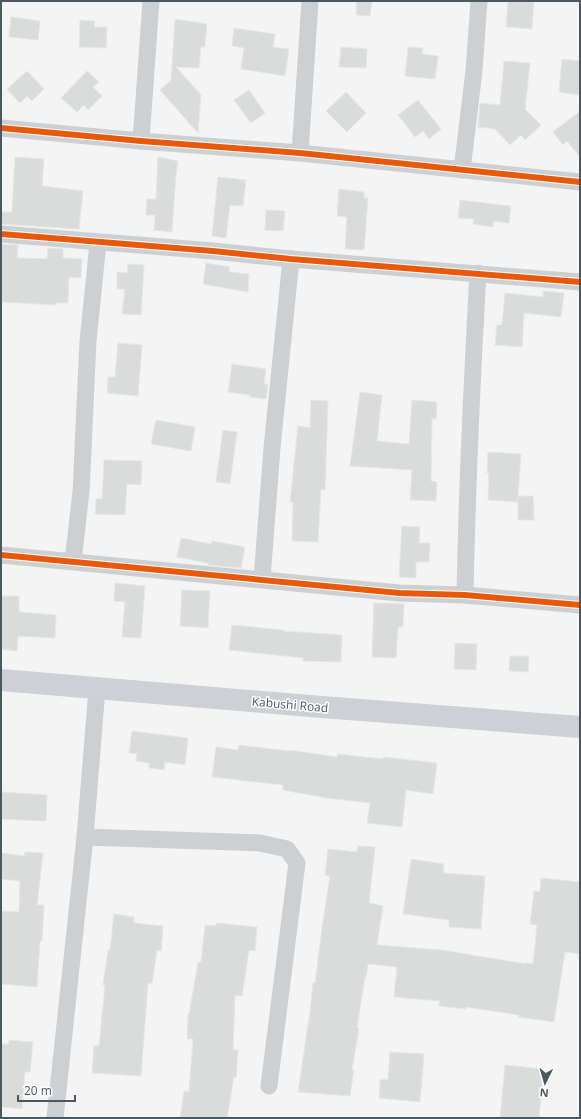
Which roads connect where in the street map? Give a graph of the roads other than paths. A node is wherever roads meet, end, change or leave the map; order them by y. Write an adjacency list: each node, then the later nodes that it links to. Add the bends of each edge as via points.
1 (151, 1): 5 (street)
2 (310, 1): 6 (street)
3 (479, 1): 7 (street, via 474,71)
4 (1, 128): 5 (street)
5 (141, 141): 6 (street)
6 (300, 153): 7 (street)
7 (462, 170): 8 (street)
8 (580, 182)
9 (1, 234): 10 (street)
10 (98, 243): 11 (street); 15 (street, via 88,341 81,492)
11 (291, 259): 12 (street); 16 (street)
12 (478, 273): 13 (street); 17 (street)
13 (580, 282)
14 (1, 555): 15 (street)
15 (73, 561): 16 (street)
16 (262, 579): 17 (street, via 399,593)
17 (465, 595): 18 (street)
18 (580, 605)
19 (1, 680): 20 (main road, Kabushi Road)
20 (96, 689): 21 (main road, Kabushi Road); 22 (street)
21 (580, 727)
22 (85, 837): 23 (street, via 260,844 287,849 297,863); 24 (street)
23 (269, 1086)
24 (55, 1118)

